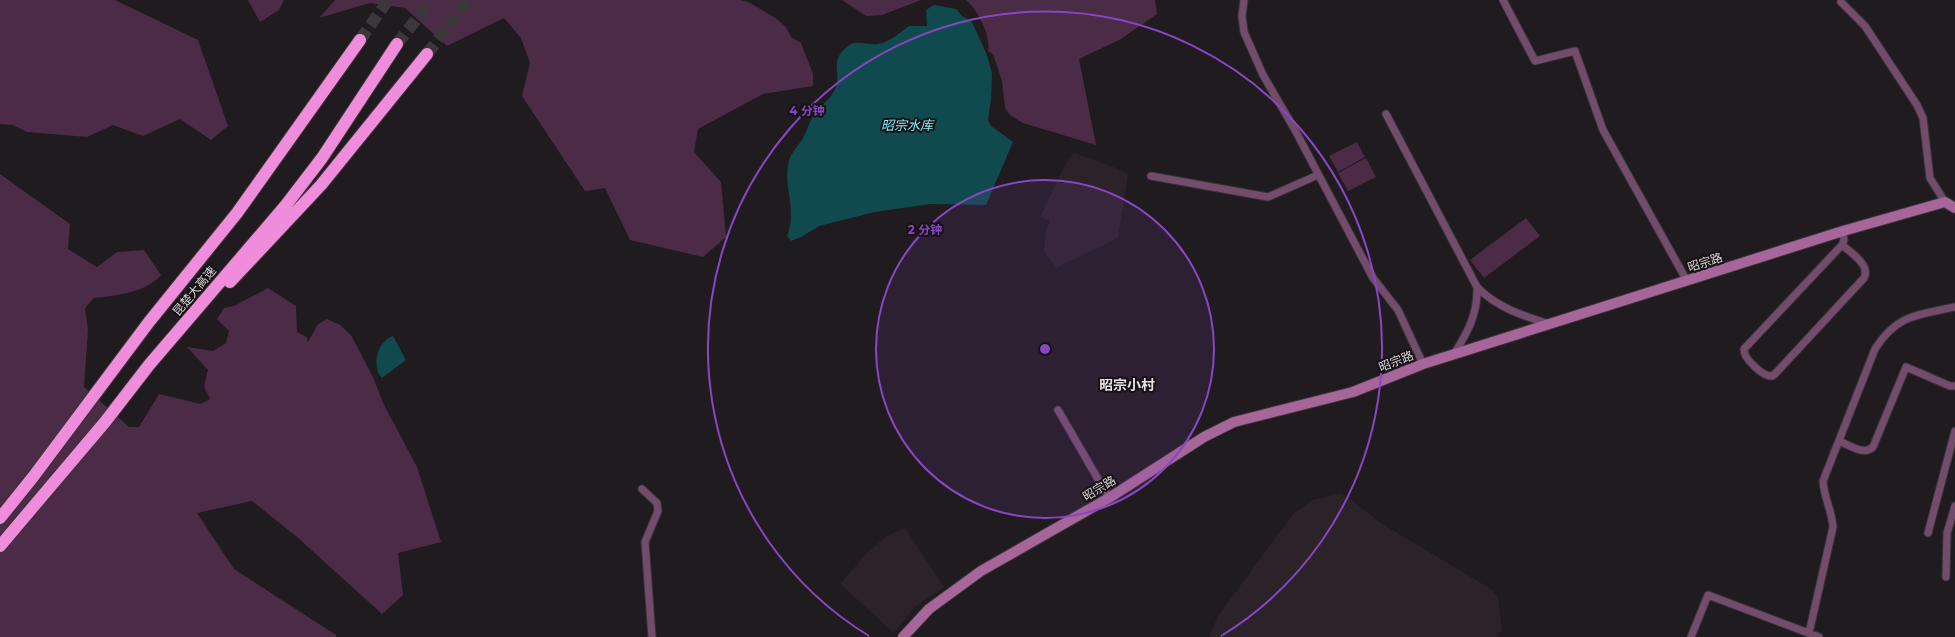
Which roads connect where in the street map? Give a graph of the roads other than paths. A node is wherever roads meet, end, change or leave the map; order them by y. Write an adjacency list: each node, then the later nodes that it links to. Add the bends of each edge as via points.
1 (1244, 0): 8 (street, via 1244,32 1263,75)
2 (1503, 0): 14 (street, via 1534,61 1575,51 1603,130)
3 (1841, 2): 10 (street, via 1865,26 1917,105 1923,118 1930,178)
4 (360, 40): 28 (highway, 昆楚大高速, via 237,213 149,322 33,478)
5 (397, 44): 22 (highway, 昆楚大高速, via 324,155 273,220 149,365)
6 (427, 54): 22 (highway, via 321,185 186,330)
7 (1386, 114): 15 (street)
8 (1318, 175): 9 (street, via 1268,197); 19 (street, via 1373,278 1398,310)
9 (1151, 176)
10 (1945, 202): 11 (street); 12 (street, 昭宗路)
11 (1955, 208)
12 (1843, 231): 13 (street); 14 (street, 昭宗路)
13 (1842, 245): 13 (street, via 1744,349 1746,357 1765,375 1775,374 1864,278 1865,269)
14 (1687, 281): 17 (street, 昭宗路)
15 (1477, 287): 17 (street, via 1497,304); 18 (street, via 1472,324)
16 (1955, 307): 24 (street, via 1907,317 1894,325 1883,337 1875,349)
17 (1549, 324): 18 (street, 昭宗路)
18 (1454, 354): 19 (street, 昭宗路)
19 (1423, 364): 26 (street, 昭宗路, via 1353,392 1234,422 1204,437)
20 (1955, 386): 24 (street, via 1906,367 1873,447 1864,452)
21 (1058, 410): 26 (street)
22 (105, 422): 30 (highway, 昆楚大高速)
23 (1955, 431): 29 (street)
24 (1839, 441): 33 (street, via 1824,481 1824,494 1832,515 1833,527)
25 (642, 489): 34 (street, via 657,503 658,511 645,542)
26 (1109, 498): 35 (street, 昭宗路, via 981,571 934,605)
27 (1955, 506): 31 (street, via 1947,533)
28 (0, 518)
29 (1928, 533)
30 (0, 546)
31 (1946, 577)
32 (1795, 629): 33 (street); 36 (street, via 1708,595); 37 (street)
33 (1809, 633): 38 (street)
34 (652, 637)
35 (904, 637)
36 (1691, 637)
37 (1792, 637)
38 (1819, 637)

